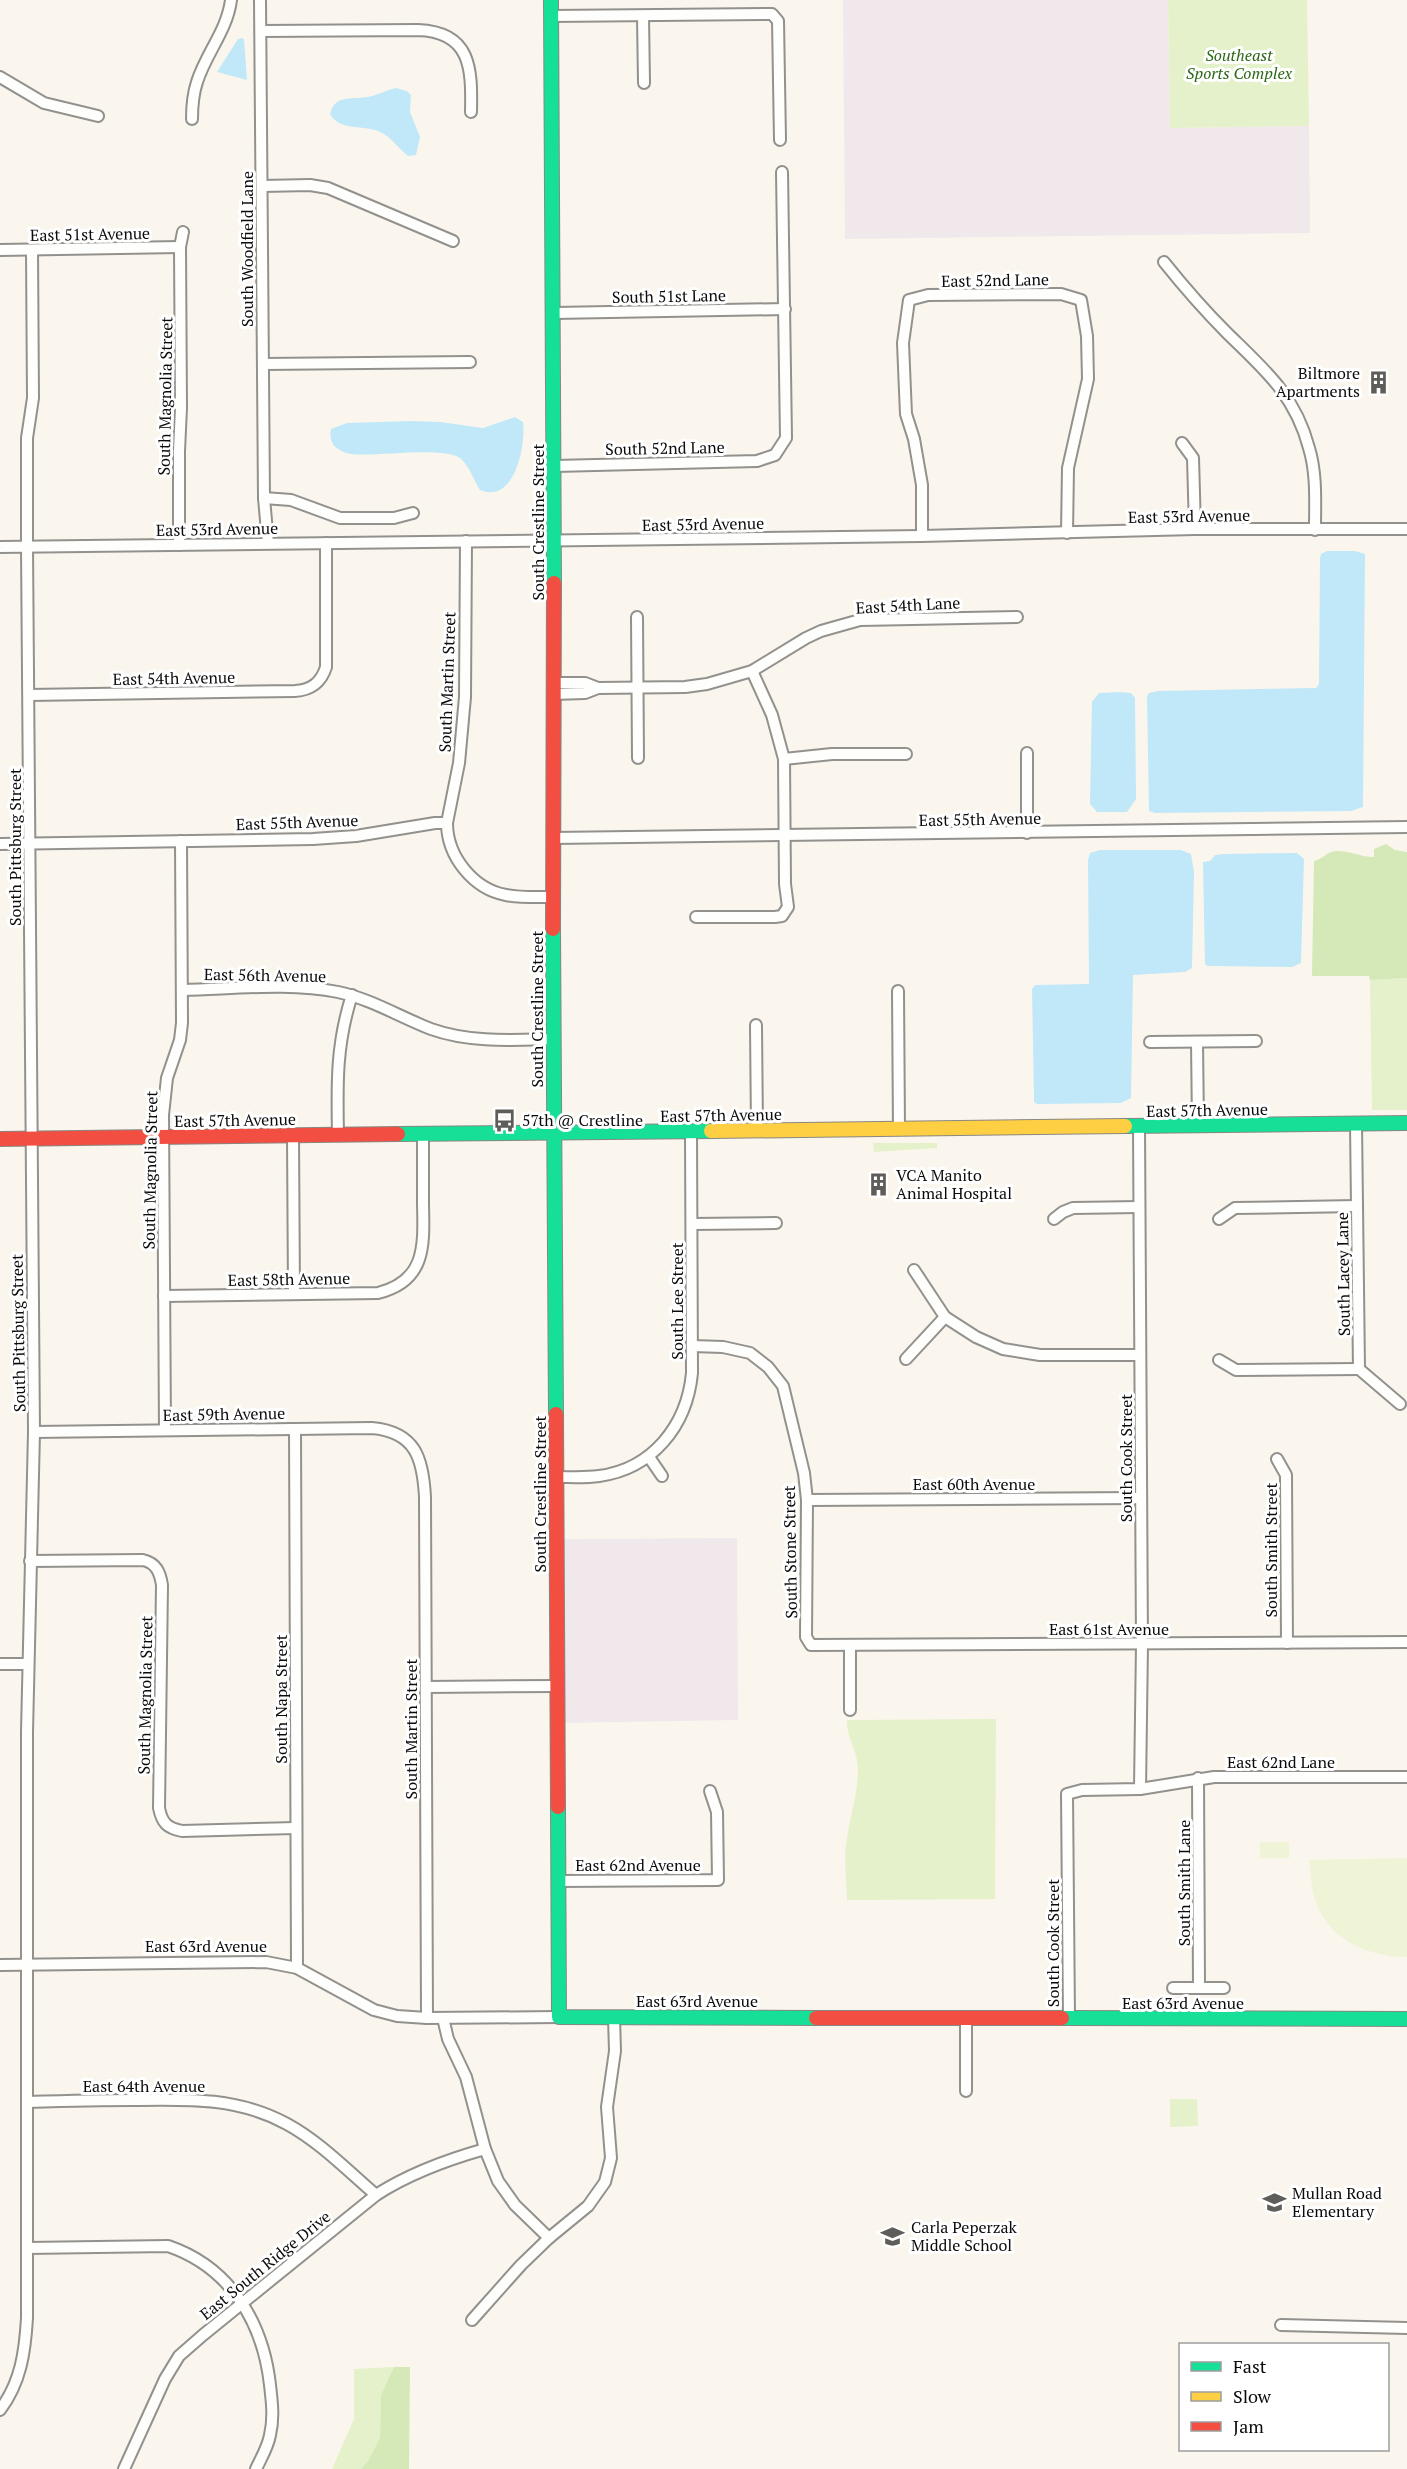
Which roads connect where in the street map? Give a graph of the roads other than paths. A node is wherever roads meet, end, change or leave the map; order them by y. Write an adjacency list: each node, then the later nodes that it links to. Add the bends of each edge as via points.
1 (231, 0): 11 (street, via 223,30 196,82)
2 (260, 0): 6 (street, South Woodfield Lane)
3 (551, 0): 4 (street, South Crestline Street)
4 (552, 16): 5 (street); 22 (street, South Crestline Street)
5 (643, 16): 8 (street); 12 (street, via 772,14 778,21)
6 (261, 31): 9 (street, via 417,30 443,34 456,42 469,63); 14 (street, South Woodfield Lane)
7 (0, 77): 10 (street, via 44,103)
8 (644, 83)
9 (471, 112)
10 (98, 116)
11 (192, 119)
12 (780, 140)
13 (782, 172): 21 (street)
14 (262, 186): 16 (street, via 328,188); 24 (street, South Woodfield Lane)
15 (183, 232): 17 (street, South Magnolia Street)
16 (453, 241)
17 (180, 247): 19 (street, East 51st Avenue); 38 (street, South Magnolia Street)
18 (0, 250): 19 (street, East 51st Avenue)
19 (32, 250): 40 (street, South Pittsburg Street, via 33,398 27,438)
20 (1164, 262): 31 (street, via 1193,298 1259,361 1283,390 1310,448)
21 (785, 309): 22 (street, South 51st Lane); 26 (street, South 52nd Lane, via 786,438 775,455 757,461)
22 (554, 313): 26 (street, South Crestline Street)
23 (470, 362): 24 (street)
24 (263, 364): 27 (street, South Woodfield Lane)
25 (1182, 443): 30 (street, via 1193,458)
26 (555, 466): 34 (street, South Crestline Street)
27 (264, 498): 28 (street, via 291,500 340,518 394,518); 36 (street, South Woodfield Lane)
28 (413, 513)
29 (1407, 529): 31 (street, East 53rd Avenue)
30 (1195, 530): 31 (street, East 53rd Avenue); 32 (street, East 53rd Avenue)
31 (1315, 530)
32 (1067, 534): 33 (street, East 53rd Avenue); 33 (street, East 52nd Lane, via 1068,468 1088,379 1082,300 1060,294 928,295 909,300 903,343 906,402 922,485)
33 (922, 536): 34 (street, East 53rd Avenue)
34 (555, 540): 35 (street, East 53rd Avenue); 44 (street, South Crestline Street)
35 (465, 541): 37 (street, East 53rd Avenue); 51 (street, South Martin Street, via 465,697 459,763)
36 (264, 543): 37 (street, East 53rd Avenue); 38 (street, East 53rd Avenue)
37 (326, 543): 46 (street, East 54th Avenue, via 326,657 324,673 309,689)
38 (179, 545): 40 (street, East 53rd Avenue)
39 (0, 547): 40 (street, East 53rd Avenue)
40 (27, 547): 46 (street, South Pittsburg Street)
41 (637, 617): 45 (street)
42 (1017, 617): 43 (street, East 54th Lane, via 860,620 806,638)
43 (752, 671): 45 (street, East 54th Lane, via 707,684); 50 (street, via 772,715)
44 (553, 688): 45 (street, East 54th Lane, via 585,683 598,688); 55 (street, South Crestline Street)
45 (637, 688): 49 (street)
46 (29, 695): 57 (street, South Pittsburg Street)
47 (1027, 753): 53 (street)
48 (906, 754): 50 (street, via 832,754)
49 (638, 758)
50 (784, 759): 54 (street)
51 (447, 823): 56 (street, East 55th Avenue, via 336,838); 59 (street, via 457,858 482,886 504,895)
52 (1407, 827): 53 (street, East 55th Avenue)
53 (1028, 833): 54 (street, East 55th Avenue)
54 (784, 836): 55 (street, East 55th Avenue); 60 (street, via 786,912 775,916)
55 (553, 838): 59 (street, South Crestline Street)
56 (181, 841): 57 (street, East 55th Avenue); 61 (street, South Magnolia Street)
57 (30, 843): 58 (street, East 55th Avenue); 82 (street, South Pittsburg Street)
58 (0, 844)
59 (553, 897): 65 (street, South Crestline Street)
60 (696, 917)
61 (183, 990): 63 (street, East 56th Avenue, via 294,988); 80 (street, South Magnolia Street, via 181,1033 167,1078)
62 (898, 991): 73 (street)
63 (352, 995): 65 (street, East 56th Avenue, via 447,1033 499,1040); 78 (street, via 338,1052)
64 (756, 1025): 74 (street)
65 (554, 1039): 76 (street, South Crestline Street)
66 (1256, 1041): 68 (street)
67 (1150, 1042): 68 (street)
68 (1197, 1042): 71 (street)
69 (1407, 1123): 70 (street, East 57th Avenue)
70 (1356, 1124): 71 (street, East 57th Avenue); 83 (street, South Lacey Lane)
71 (1198, 1126): 72 (street, East 57th Avenue)
72 (1139, 1127): 73 (street, East 57th Avenue); 84 (street, South Cook Street)
73 (899, 1130): 74 (street, East 57th Avenue)
74 (757, 1131): 75 (street, East 57th Avenue)
75 (691, 1132): 76 (street, East 57th Avenue); 88 (street, South Lee Street)
76 (555, 1133): 77 (street, East 57th Avenue); 106 (street, South Crestline Street)
77 (423, 1134): 78 (street, East 57th Avenue); 90 (street, East 58th Avenue, via 424,1243 421,1258 410,1276 394,1288 378,1293)
78 (338, 1135): 79 (street, East 57th Avenue)
79 (293, 1136): 80 (street, East 57th Avenue); 90 (street)
80 (163, 1137): 82 (street, East 57th Avenue); 91 (street, South Magnolia Street)
81 (0, 1138): 82 (street, East 57th Avenue)
82 (31, 1138): 101 (street, South Pittsburg Street)
83 (1357, 1206): 86 (street, via 1235,1208); 97 (street, South Lacey Lane)
84 (1139, 1207): 85 (street, via 1073,1208); 94 (street, South Cook Street)
85 (1054, 1219)
86 (1220, 1219)
87 (776, 1223): 88 (street)
88 (692, 1224): 93 (street, South Lee Street)
89 (914, 1270): 92 (street)
90 (294, 1294): 91 (street, East 58th Avenue)
91 (164, 1296): 100 (street, South Magnolia Street)
92 (945, 1317): 94 (street, via 976,1337 1019,1353); 95 (street)
93 (692, 1346): 103 (street, South Lee Street, via 691,1384 685,1407 674,1429); 108 (street, South Stone Street, via 750,1353 783,1386)
94 (1140, 1355): 107 (street, South Cook Street)
95 (906, 1359)
96 (1219, 1360): 97 (street, via 1236,1370)
97 (1359, 1369): 98 (street)
98 (1400, 1404)
99 (295, 1429): 100 (street, East 59th Avenue); 102 (street, East 59th Avenue, via 383,1429); 124 (street, South Napa Street)
100 (165, 1430): 101 (street, East 59th Avenue)
101 (34, 1432): 109 (street, South Pittsburg Street)
102 (410, 1444): 118 (street, South Martin Street, via 424,1473)
103 (649, 1457): 105 (street); 106 (street, South Lee Street, via 615,1473)
104 (1277, 1459): 111 (street, South Smith Street, via 1286,1474)
105 (662, 1476)
106 (556, 1477): 117 (street, South Crestline Street)
107 (1141, 1498): 108 (street, East 60th Avenue); 112 (street, South Cook Street)
108 (807, 1500): 113 (street, South Stone Street, via 806,1637)
109 (30, 1561): 116 (street, South Pittsburg Street); 124 (street, South Magnolia Street, via 143,1560 155,1566 162,1585 159,1808 165,1825 182,1831)
110 (1407, 1642): 111 (street, East 61st Avenue)
111 (1287, 1643): 112 (street, East 61st Avenue)
112 (1142, 1644): 114 (street, East 61st Avenue); 122 (street, South Cook Street)
113 (811, 1645): 114 (street, East 61st Avenue)
114 (850, 1646): 119 (street)
115 (0, 1664): 116 (street)
116 (28, 1664): 127 (street, South Pittsburg Street)
117 (556, 1686): 118 (street); 125 (street, South Crestline Street)
118 (426, 1687): 134 (street, South Martin Street)
119 (850, 1710)
120 (1407, 1777): 121 (street, East 62nd Lane)
121 (1198, 1778): 122 (street, East 62nd Lane); 130 (street, South Smith Lane)
122 (1140, 1789): 137 (street, South Cook Street, via 1067,1794)
123 (710, 1791): 125 (street, East 62nd Avenue, via 717,1812 718,1880)
124 (296, 1828): 128 (street, South Napa Street)
125 (559, 1881): 132 (street, South Crestline Street)
126 (0, 1965): 127 (street, East 63rd Avenue)
127 (27, 1965): 128 (street, East 63rd Avenue, via 254,1961); 140 (street, South Pittsburg Street)
128 (297, 1968): 134 (street, East 63rd Avenue, via 374,2010)
129 (1173, 1988): 130 (street)
130 (1199, 1988): 131 (street)
131 (1224, 1988)
132 (559, 2017): 133 (street, East 63rd Avenue); 135 (street, East 63rd Avenue)
133 (614, 2017): 136 (street, East 63rd Avenue); 143 (street, via 615,2051 607,2107 611,2157 604,2182 588,2206)
134 (427, 2018): 135 (street, East 63rd Avenue)
135 (444, 2018): 141 (street, via 448,2039 466,2077)
136 (966, 2018): 137 (street, East 63rd Avenue); 139 (street)
137 (1069, 2019): 138 (street, East 63rd Avenue)
138 (1407, 2019)
139 (966, 2091)
140 (27, 2102): 142 (street, East 64th Avenue, via 184,2099 249,2107 304,2134); 144 (street, South Pittsburg Street)
141 (485, 2150): 142 (street, East South Ridge Drive, via 446,2160 401,2179); 143 (street, via 498,2181 515,2205)
142 (376, 2195): 145 (street, East South Ridge Drive)
143 (549, 2238): 146 (street)
144 (27, 2248): 145 (street, via 168,2246 200,2259); 149 (street, South Pittsburg Street, via 23,2360 13,2390)
145 (243, 2303): 150 (street, East South Ridge Drive, via 179,2356); 151 (street, via 257,2327 264,2351 273,2414 270,2438)
146 (472, 2320)
147 (1281, 2325): 148 (street)
148 (1407, 2328)
149 (0, 2410)
150 (124, 2469)
151 (256, 2469)

